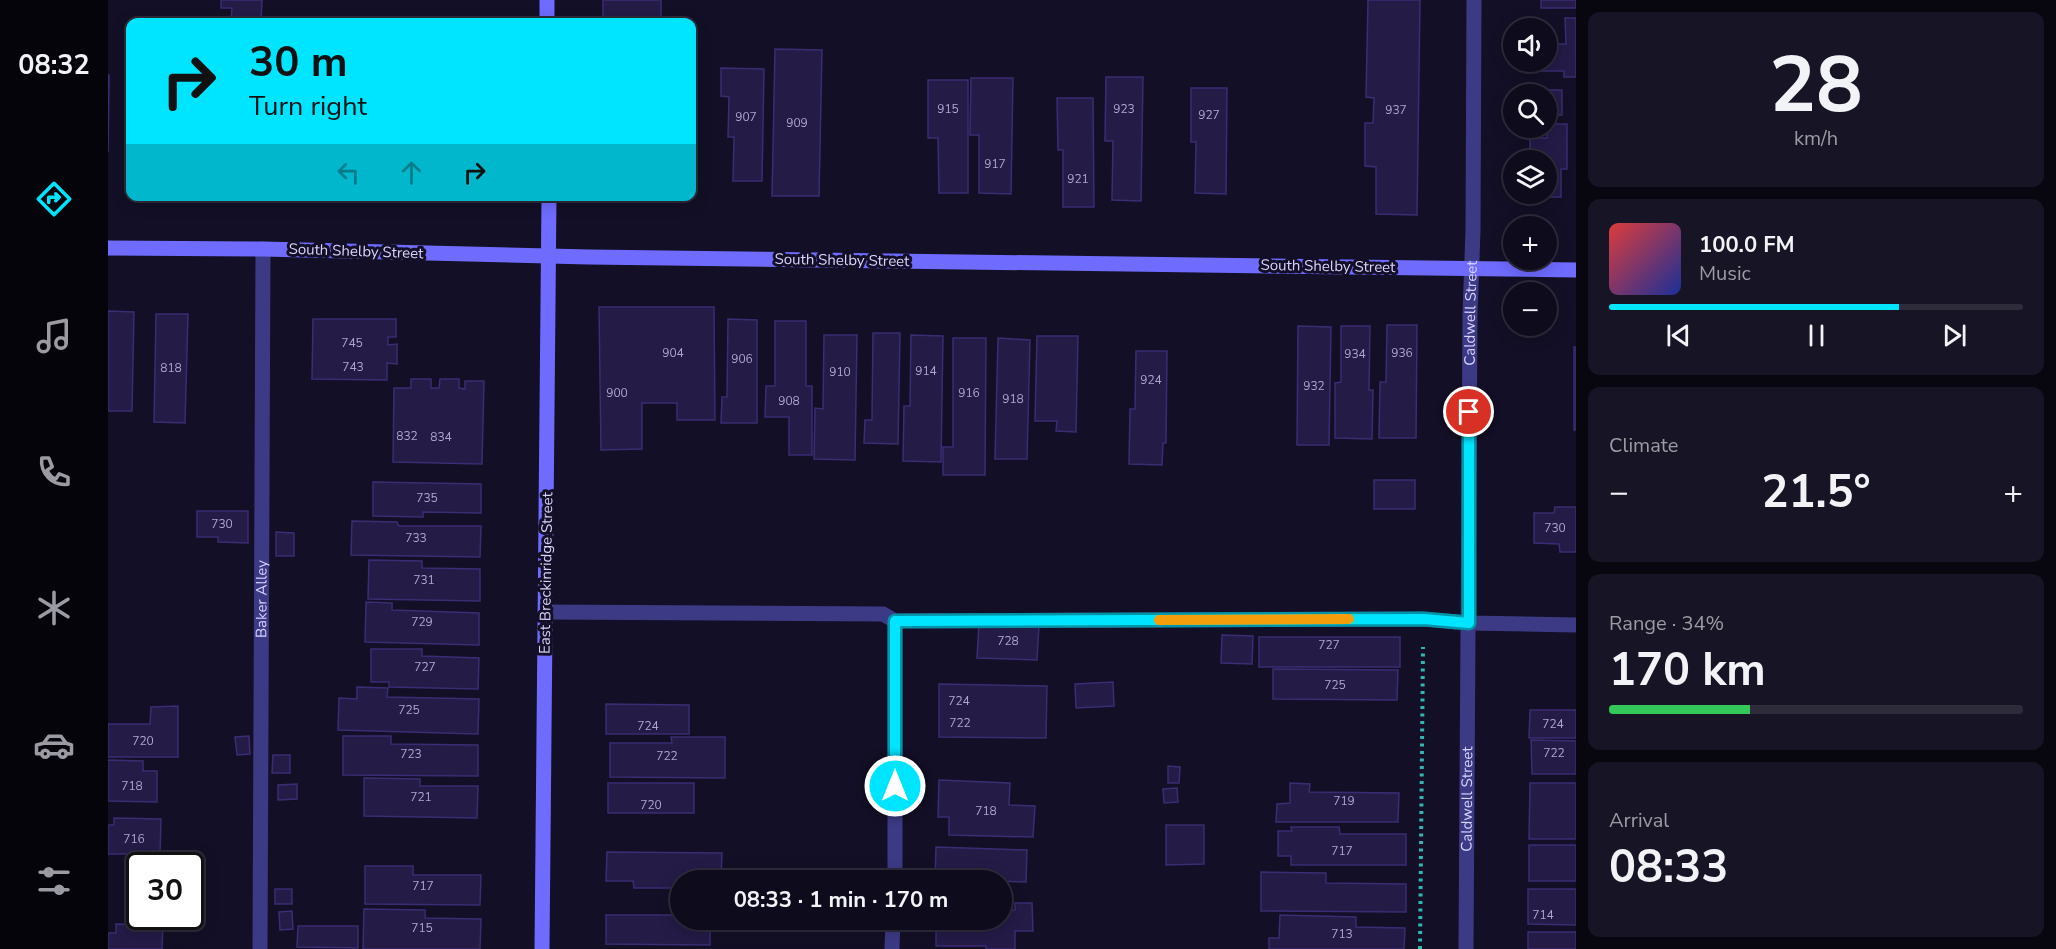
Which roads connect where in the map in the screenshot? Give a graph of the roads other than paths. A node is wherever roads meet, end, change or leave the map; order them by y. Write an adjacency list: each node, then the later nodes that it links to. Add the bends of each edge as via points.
1 (547, 0): 3 (main road)
2 (1474, 0): 8 (street, Caldwell Street)
3 (547, 18)
4 (549, 201): 7 (main road, East Breckinridge Street)
5 (108, 248): 6 (main road, South Shelby Street)
6 (263, 249): 7 (main road, South Shelby Street); 16 (street, Baker Alley)
7 (550, 256): 8 (main road, South Shelby Street); 10 (main road, East Breckinridge Street)
8 (1471, 267): 9 (main road, South Shelby Street); 12 (street, Caldwell Street)
9 (1576, 270)
10 (546, 612): 11 (street, via 883,614); 17 (main road, East Breckinridge Street)
11 (895, 621): 12 (street, via 1424,619); 14 (street)
12 (1469, 623): 13 (street); 19 (street, Caldwell Street)
13 (1576, 625)
14 (895, 870)
15 (893, 930): 18 (street)
16 (260, 949)
17 (542, 949)
18 (892, 949)
19 (1466, 949)

